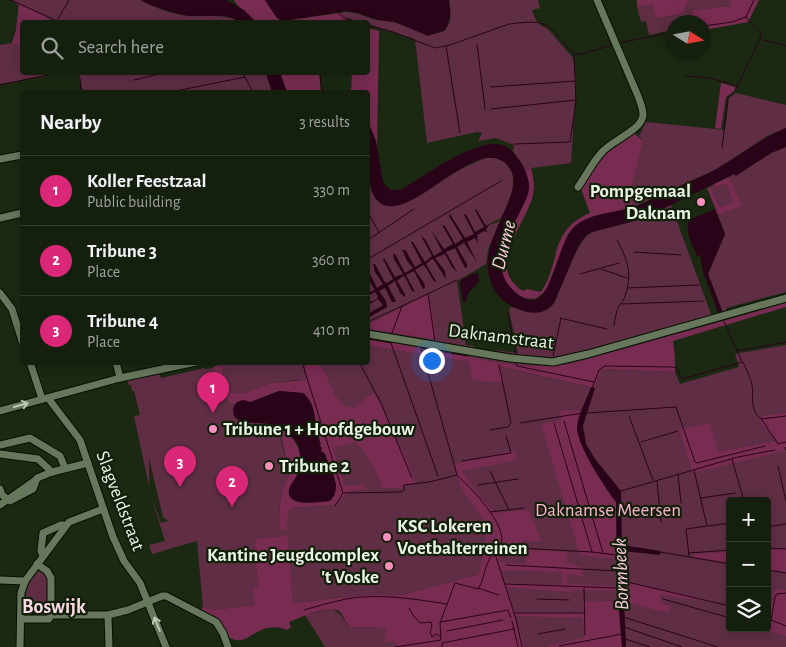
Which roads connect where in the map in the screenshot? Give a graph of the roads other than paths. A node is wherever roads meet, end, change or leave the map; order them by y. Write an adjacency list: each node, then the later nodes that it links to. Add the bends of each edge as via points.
1 (597, 0): 4 (street, via 638,96 643,117 640,124 602,151)
2 (20, 155): 3 (street)
3 (0, 160)
4 (578, 187)
5 (20, 213): 6 (street)
6 (0, 218)
7 (0, 293): 9 (street)
8 (786, 298): 11 (street, Daknamstraat, via 553,362)
9 (4, 302): 10 (street, via 12,309)
10 (20, 334)
11 (370, 334)
12 (31, 365): 16 (street, Slagveldstraat)
13 (117, 365): 15 (street)
14 (182, 365): 15 (street)
15 (120, 378): 16 (street)
16 (45, 399): 17 (street, one-way to 16); 20 (street, Slagveldstraat, via 78,437)
17 (0, 411)
18 (0, 445): 21 (street, via 30,438 60,456)
19 (0, 454): 22 (street, via 38,459)
20 (88, 463): 21 (street); 26 (street, Slagveldstraat)
21 (65, 468): 22 (street)
22 (52, 472): 24 (street, via 37,478 33,489 10,501)
23 (0, 489): 24 (street)
24 (7, 499): 25 (street)
25 (0, 505)
26 (103, 508): 27 (street); 32 (street, Slagveldstraat, via 118,549)
27 (66, 526): 28 (street); 28 (street, via 43,533)
28 (43, 556): 29 (street)
29 (37, 564): 31 (street); 33 (street, via 51,578)
30 (0, 580): 31 (street)
31 (25, 581): 35 (street, via 21,593)
32 (148, 602): 34 (street); 38 (street, Slagveldstraat, one-way to 32); 39 (street, via 166,596 216,622)
33 (51, 615): 34 (street); 35 (street, via 48,619)
34 (108, 615): 37 (street)
35 (21, 619): 36 (street)
36 (20, 647)
37 (109, 647)
38 (166, 647)
39 (228, 647)

